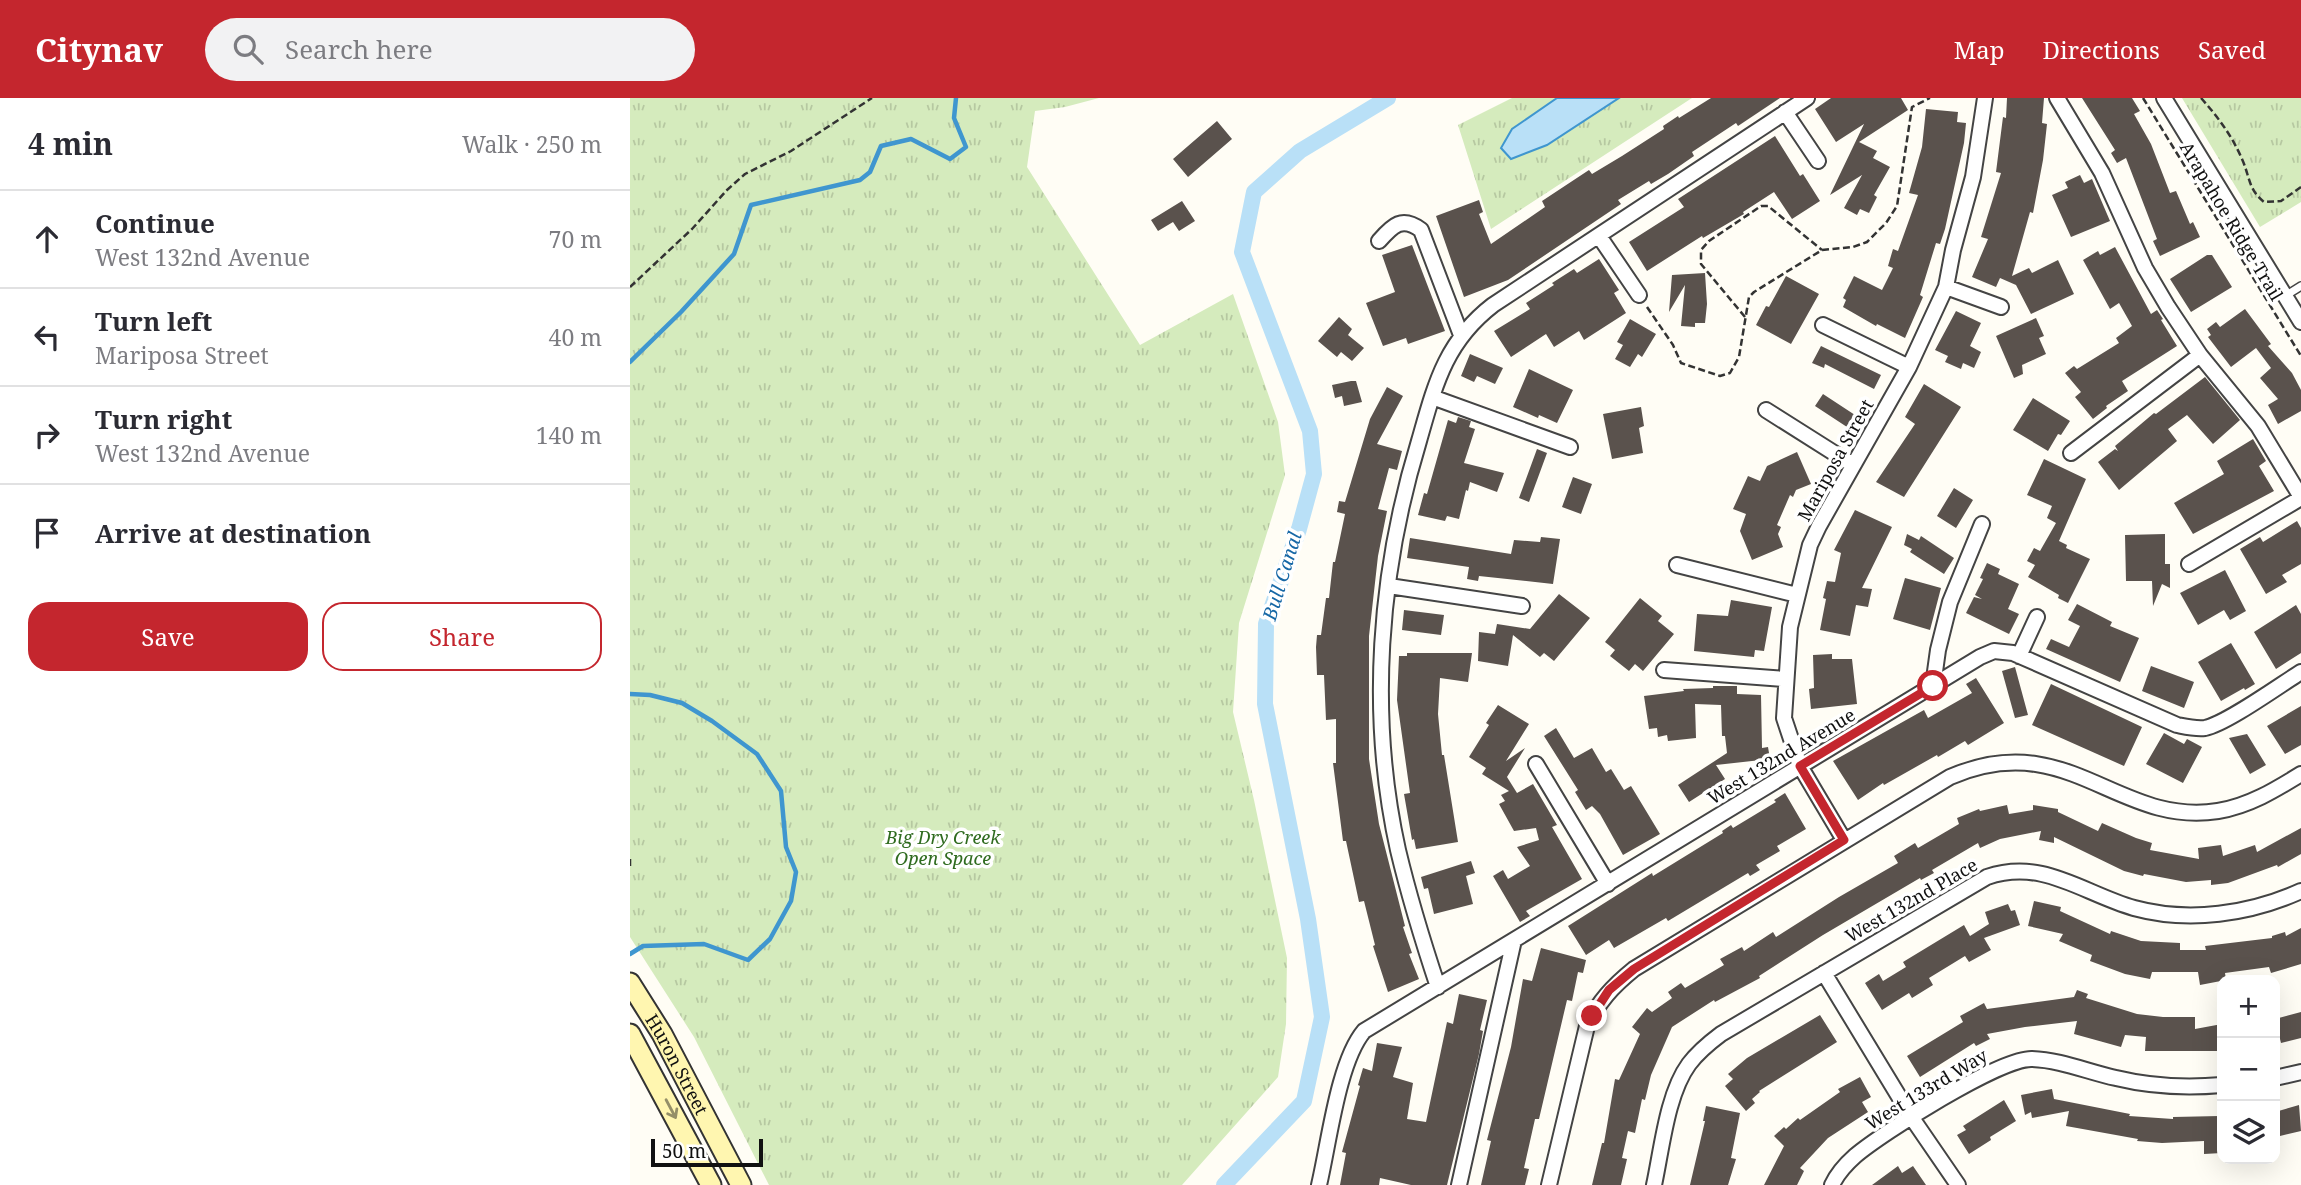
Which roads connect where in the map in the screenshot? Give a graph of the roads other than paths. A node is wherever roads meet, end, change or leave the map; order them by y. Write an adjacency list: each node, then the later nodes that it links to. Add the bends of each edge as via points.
1 (1807, 98): 5 (street)
2 (1985, 98): 10 (street, Mariposa Street, via 1973,177)
3 (2057, 98): 17 (street, via 2102,173 2145,268)
4 (2164, 98): 12 (street)
5 (1785, 112): 6 (street); 7 (street)
6 (1818, 161)
7 (1599, 236): 11 (street); 16 (street, via 1493,305)
8 (1379, 241): 16 (street, via 1398,224 1412,223 1421,230)
9 (2301, 286): 12 (lane)
10 (1946, 287): 13 (street); 18 (street, Mariposa Street)
11 (1639, 295)
12 (2284, 296): 14 (street)
13 (2001, 307)
14 (2301, 322)
15 (1824, 326): 18 (street)
16 (1461, 335): 19 (street)
17 (2200, 355): 22 (street); 24 (street, via 2258,426)
18 (1909, 367): 23 (street, Mariposa Street)
19 (1432, 397): 21 (street); 28 (street, via 1403,493)
20 (1766, 410): 23 (street)
21 (1570, 447)
22 (2071, 453)
23 (1853, 465): 29 (street, Mariposa Street, via 1810,545)
24 (2301, 498): 26 (street)
25 (1982, 524): 36 (street, via 1951,602)
26 (2189, 564)
27 (1677, 565): 29 (street)
28 (1389, 586): 30 (street); 46 (street, via 1381,690 1391,804 1417,923)
29 (1797, 595): 35 (street, Mariposa Street)
30 (1522, 606)
31 (2037, 617): 32 (street)
32 (2019, 656): 34 (street, West 132nd Avenue, via 2194,729 2230,716); 36 (street, West 132nd Avenue, via 1994,651)
33 (1664, 670): 35 (street)
34 (2301, 672)
35 (1785, 679): 38 (street, Mariposa Street, via 1784,718)
36 (1933, 686): 38 (street, West 132nd Avenue)
37 (1536, 764): 41 (street)
38 (1800, 766): 40 (street, Mariposa Street); 41 (street, West 132nd Avenue)
39 (2301, 774): 40 (street, via 2248,803 2188,813 2149,804 2050,765 1995,763 1950,777)
40 (1844, 840): 56 (street, via 1634,969 1609,990 1587,1026)
41 (1608, 884): 43 (street, West 132nd Avenue)
42 (2301, 891): 44 (street, West 132nd Place, via 2244,910 2172,914 2134,908 2046,873 2000,872 1973,883)
43 (1514, 940): 46 (street, West 132nd Avenue); 55 (street)
44 (1824, 973): 51 (street); 57 (street, West 132nd Place, via 1721,1034 1696,1055 1674,1095)
45 (630, 983): 53 (main road, Huron Street)
46 (1438, 987): 54 (street, West 132nd Avenue, via 1364,1031 1354,1043)
47 (634, 1041): 52 (main road, Huron Street, one-way to 52)
48 (2301, 1072): 49 (street)
49 (2280, 1077)
50 (2217, 1085): 51 (street, West 133rd Way, via 2117,1079 2030,1059 1989,1072)
51 (1912, 1118): 58 (street, West 133rd Way, via 1854,1157); 59 (street)
52 (711, 1185)
53 (741, 1185)
54 (1320, 1185)
55 (1459, 1185)
56 (1549, 1185)
57 (1654, 1185)
58 (1832, 1185)
59 (1958, 1185)

